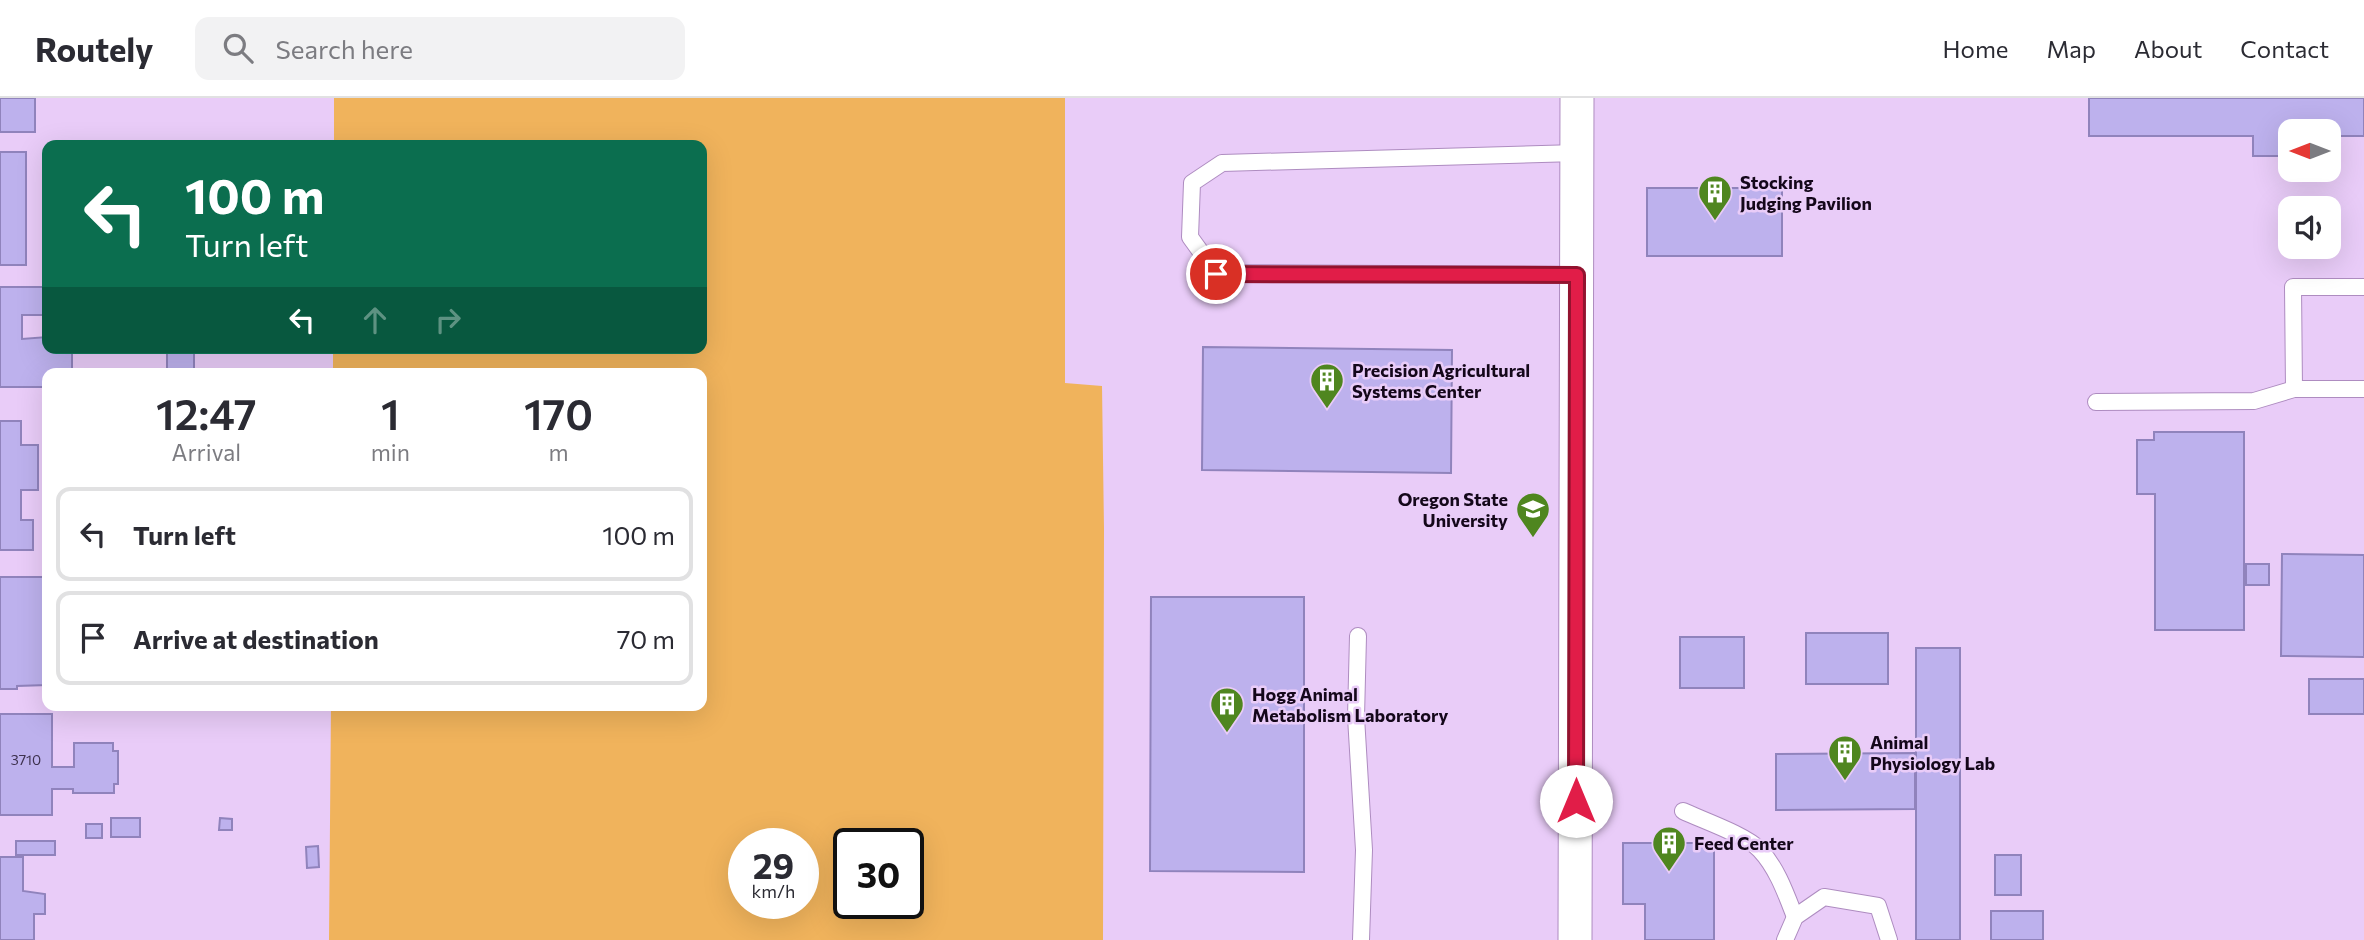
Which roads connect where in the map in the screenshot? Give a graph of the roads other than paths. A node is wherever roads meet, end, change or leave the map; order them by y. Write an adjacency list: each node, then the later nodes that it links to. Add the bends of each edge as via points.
1 (1577, 98): 2 (street)
2 (1577, 153): 3 (street); 3 (lane, via 1222,163 1192,183 1190,237 1216,274)
3 (1577, 275): 12 (street)
4 (2364, 287): 5 (lane, via 2293,287)
5 (2294, 389): 6 (lane); 7 (lane, via 2254,401)
6 (2364, 389)
7 (2096, 402)
8 (1358, 636): 11 (lane)
9 (1683, 811): 10 (lane, via 1760,849 1782,883)
10 (1795, 917): 13 (lane); 14 (lane, via 1824,897 1878,906)
11 (1362, 940)
12 (1575, 940)
13 (1785, 940)
14 (1889, 940)

